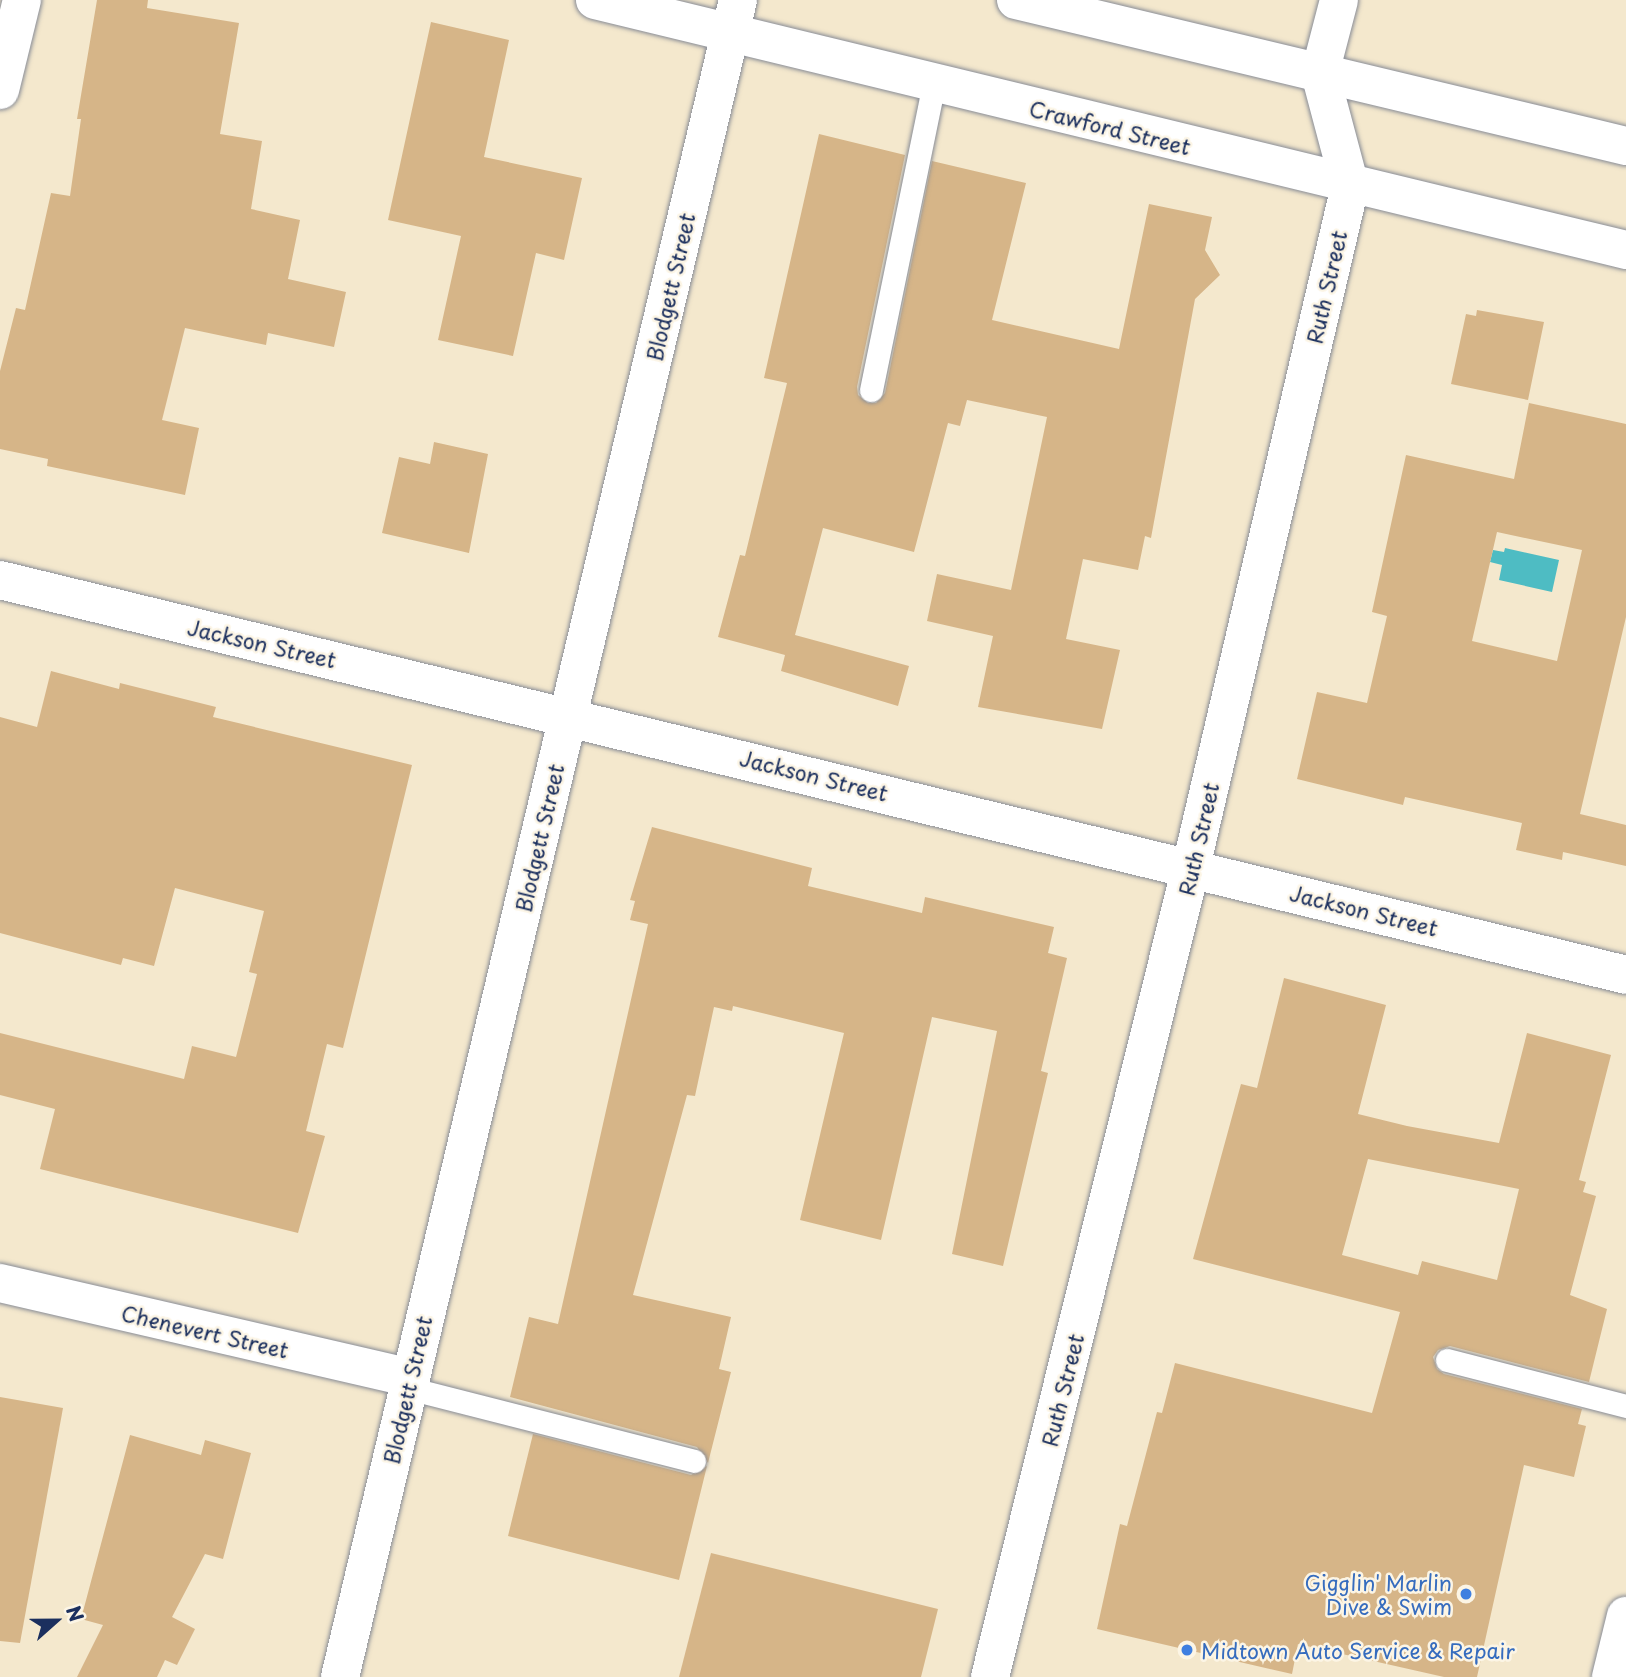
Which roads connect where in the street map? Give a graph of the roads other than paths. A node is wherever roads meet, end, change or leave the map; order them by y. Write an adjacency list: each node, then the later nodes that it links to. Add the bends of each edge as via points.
1 (22, 0): 8 (street)
2 (595, 0): 5 (street, Crawford Street)
3 (1016, 0): 6 (street)
4 (1339, 0): 6 (street, Ruth Street)
5 (734, 16): 7 (street, Crawford Street); 14 (street, Blodgett Street)
6 (1320, 73): 9 (street); 10 (street, Ruth Street)
7 (934, 83): 10 (street, Crawford Street); 12 (lane)
8 (0, 90)
9 (1626, 146)
10 (1350, 186): 11 (street, Crawford Street); 15 (street, Ruth Street)
11 (1626, 250)
12 (871, 390)
13 (0, 580): 14 (street, Jackson Street)
14 (568, 716): 15 (street, Jackson Street); 19 (street, Blodgett Street)
15 (1191, 867): 16 (street, Jackson Street); 24 (street, Ruth Street)
16 (1626, 975)
17 (0, 1283): 19 (street, Chenevert Street)
18 (1447, 1360): 20 (lane)
19 (409, 1383): 21 (lane); 23 (street, Blodgett Street)
20 (1626, 1406)
21 (694, 1461)
22 (1626, 1616): 25 (street)
23 (340, 1677)
24 (990, 1677)
25 (1611, 1677)

